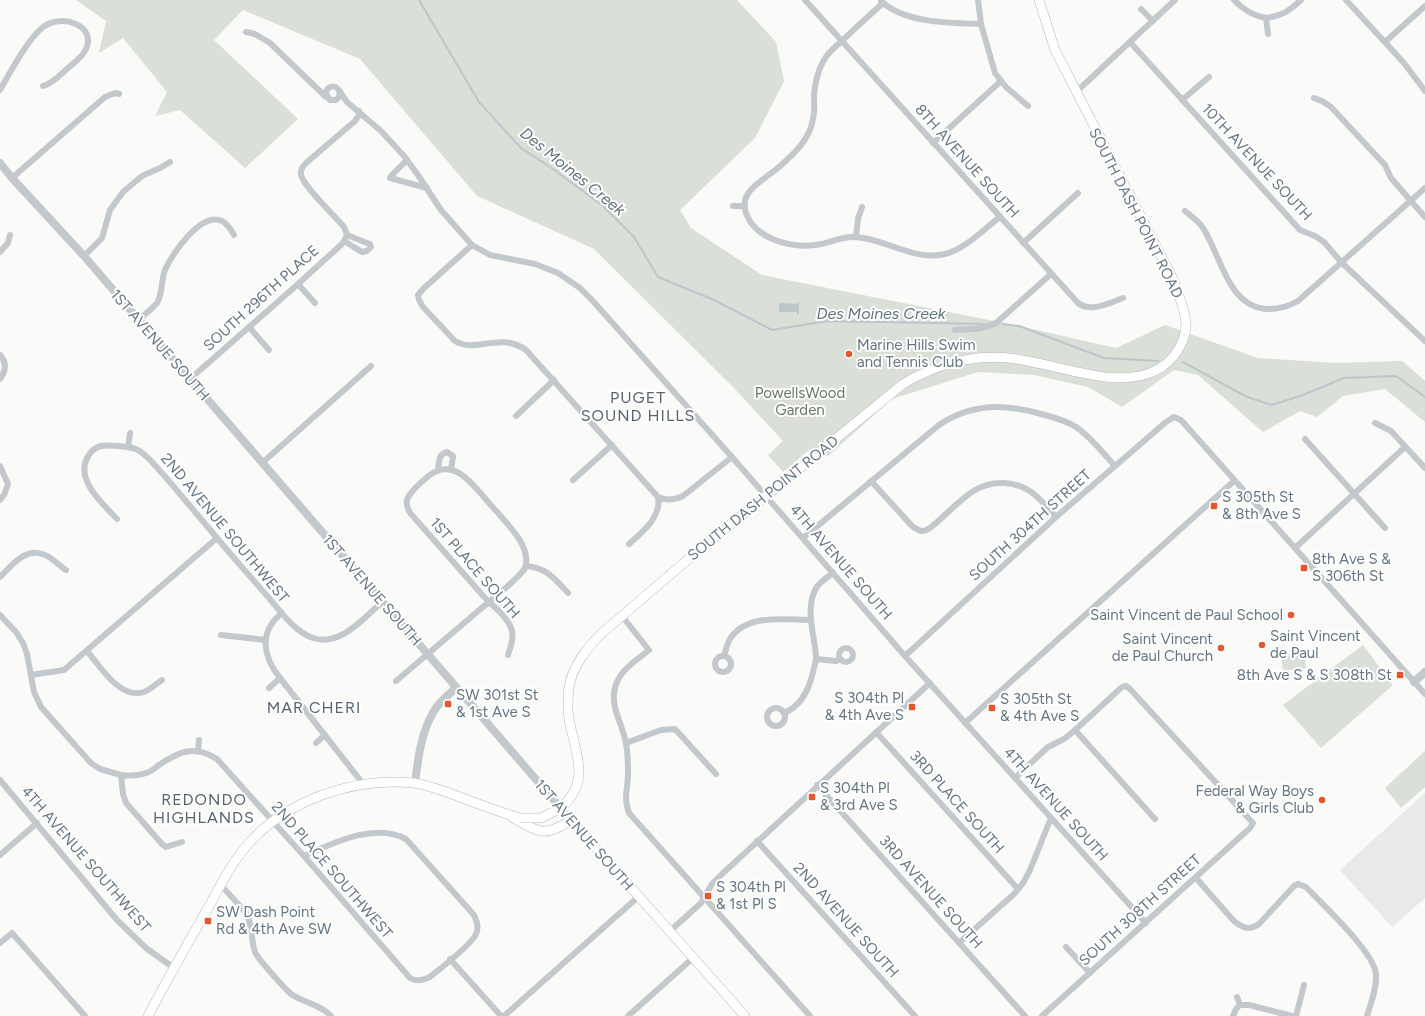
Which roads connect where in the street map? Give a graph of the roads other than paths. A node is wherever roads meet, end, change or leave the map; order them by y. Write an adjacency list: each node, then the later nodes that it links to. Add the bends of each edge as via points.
1 (805, 0): 16 (street, 8TH AVENUE SOUTH)
2 (978, 0): 13 (street)
3 (1039, 0): 27 (main road, SOUTH DASH POINT ROAD, via 1055,50)
4 (1175, 0): 12 (street)
5 (1234, 0): 11 (street, via 1247,11)
6 (1301, 0): 11 (street, via 1279,16)
7 (1346, 0): 18 (street)
8 (881, 1): 13 (street, via 893,9 922,19); 16 (street)
9 (1425, 6): 18 (street)
10 (1140, 9): 12 (street)
11 (1266, 18): 15 (street)
12 (1153, 21): 17 (street)
13 (981, 24): 20 (street, via 993,66)
14 (246, 32): 22 (street, via 256,34 270,44)
15 (1268, 34)
16 (842, 41): 36 (street, 8TH AVENUE SOUTH); 46 (street, via 824,59 818,73 814,93 814,118 806,138 786,161 752,189 746,197)
17 (1130, 42): 27 (street); 32 (street, 10TH AVENUE SOUTH)
18 (1385, 42): 26 (street)
19 (1208, 77): 32 (street)
20 (1001, 81): 34 (street); 36 (street)
21 (43, 86): 24 (street, via 59,76 86,50 87,37 77,24 68,21 51,22 42,28 30,41)
22 (314, 86): 23 (street); 29 (street)
23 (329, 88): 25 (street, via 336,87); 29 (street, via 326,91)
24 (0, 90)
25 (340, 91): 31 (street); 33 (street, 4TH AVENUE SOUTH)
26 (1425, 91)
27 (1076, 92): 95 (main road, SOUTH DASH POINT ROAD, via 1173,279 1186,323 1186,334 1176,354 1161,369 1150,374 1116,379 1018,359 994,357 967,359 930,370 893,391)
28 (119, 94): 40 (street, via 115,92 105,97)
29 (327, 97): 31 (street)
30 (1314, 98): 44 (street, via 1331,107 1385,165 1390,178)
31 (336, 100): 33 (street, 4TH AVENUE SOUTH)
32 (1182, 100): 58 (street, 10TH AVENUE SOUTH, via 1300,230 1324,242)
33 (347, 102): 35 (street, 4TH AVENUE SOUTH)
34 (1028, 106)
35 (359, 111): 37 (street, 4TH AVENUE SOUTH); 62 (street, SOUTH 296TH PLACE, via 352,125 303,165 302,175 308,186 344,227 345,238)
36 (933, 143): 49 (street, 8TH AVENUE SOUTH)
37 (407, 160): 41 (street, 4TH AVENUE SOUTH); 41 (street, via 390,178)
38 (170, 162): 57 (street, via 142,176 123,192 110,210 102,238)
39 (0, 163): 40 (street, 1ST AVENUE SOUTH)
40 (12, 178): 57 (street, 1ST AVENUE SOUTH)
41 (427, 188): 55 (street, 4TH AVENUE SOUTH, via 447,218)
42 (1425, 188): 44 (street)
43 (1078, 193): 54 (street)
44 (1411, 202): 50 (street); 58 (street)
45 (733, 206): 46 (street)
46 (745, 206): 53 (street, via 758,229 784,243 806,246)
47 (862, 207): 53 (street)
48 (1185, 211): 60 (street, via 1204,230)
49 (1000, 217): 53 (street, via 969,241 950,252 936,255 913,253); 54 (street, 8TH AVENUE SOUTH)
50 (1425, 217)
51 (10, 235): 56 (street, via 8,243)
52 (234, 235): 67 (street, via 226,224 218,220 207,222 194,230 169,263 162,278 156,303)
53 (856, 237)
54 (1023, 243): 61 (street, 8TH AVENUE SOUTH)
55 (472, 244): 76 (street, via 420,291 418,298 425,310 458,343 517,344); 84 (street, 4TH AVENUE SOUTH, via 498,257 547,268 580,288)
56 (0, 252)
57 (84, 256): 67 (street, 1ST AVENUE SOUTH)
58 (1341, 262): 63 (street, via 1298,301 1285,307 1259,308 1251,306); 70 (street, 10TH AVENUE SOUTH)
59 (1230, 266): 60 (street)
60 (1222, 268): 63 (street)
61 (1051, 274): 64 (street, 8TH AVENUE SOUTH, via 1082,306 1094,307); 69 (street, via 996,323 980,328)
62 (298, 284): 65 (street); 68 (street, SOUTH 296TH PLACE)
63 (1240, 297): 66 (street)
64 (1123, 298)
65 (316, 303)
66 (1236, 303)
67 (139, 320): 75 (street, 1ST AVENUE SOUTH)
68 (248, 327): 71 (street); 75 (street, SOUTH 296TH PLACE)
69 (955, 330)
70 (1425, 341)
71 (269, 350)
72 (0, 356): 74 (street, via 6,370)
73 (371, 366): 85 (street)
74 (0, 379)
75 (190, 379): 85 (street, 1ST AVENUE SOUTH)
76 (554, 380): 77 (street); 81 (street)
77 (516, 416)
78 (1375, 423): 83 (street, via 1391,431)
79 (130, 433): 82 (street)
80 (1306, 439): 94 (street)
81 (612, 445): 91 (street); 96 (street)
82 (128, 447): 99 (street, 2ND AVENUE SOUTHWEST, via 104,446 93,449 84,465 86,478 94,493); 101 (street, 2ND AVENUE SOUTHWEST, via 136,449 152,463)
83 (1406, 447): 88 (street); 94 (street)
84 (732, 457): 95 (street, 4TH AVENUE SOUTH); 96 (street, via 683,496 667,500)
85 (262, 463): 110 (street, 1ST AVENUE SOUTH)
86 (0, 466): 97 (street, via 8,484)
87 (1115, 466): 92 (street, via 1088,436 1063,420 1038,413 984,407 966,411 939,425); 93 (street, SOUTH 304TH STREET, via 1174,417 1181,420); 98 (street, SOUTH 304TH STREET)
88 (1425, 468)
89 (449, 469): 90 (street); 90 (street, via 452,456 447,452 440,457); 105 (street, via 468,480 514,532 526,554)
90 (438, 470): 111 (street, 1ST PLACE SOUTH, via 408,496 407,508)
91 (573, 480)
92 (871, 481): 98 (street, via 908,522 923,531 971,493 986,485 1001,483 1023,488 1038,498); 102 (street)
93 (1234, 481): 104 (street); 136 (street)
94 (1354, 494): 100 (street); 104 (street)
95 (766, 496): 102 (street, 4TH AVENUE SOUTH); 114 (main road, SOUTH DASH POINT ROAD)
96 (658, 497): 103 (street, via 655,516)
97 (0, 500)
98 (1056, 518): 122 (street, SOUTH 304TH STREET)
99 (117, 519)
100 (1385, 528)
101 (217, 538): 112 (street, 2ND AVENUE SOUTHWEST); 118 (street)
102 (803, 538): 107 (street, 4TH AVENUE SOUTH)
103 (628, 544)
104 (1294, 548): 130 (street)
105 (526, 566): 109 (street, via 546,571); 111 (street)
106 (66, 570): 108 (street, via 46,555 30,553 22,556)
107 (833, 573): 115 (street, via 816,588); 122 (street, 4TH AVENUE SOUTH)
108 (0, 577)
109 (568, 594)
110 (382, 602): 112 (street, via 348,631 325,640 314,639 304,634); 119 (street, 1ST AVENUE SOUTH)
111 (489, 602): 119 (street); 120 (street, 1ST PLACE SOUTH, via 511,629 513,638)
112 (282, 613): 117 (street, 2ND AVENUE SOUTHWEST, via 272,623)
113 (0, 614): 126 (street, via 23,643)
114 (622, 616): 142 (street, via 649,650 623,672 613,693); 151 (main road, SOUTH DASH POINT ROAD, bridge, via 589,645 579,660 569,686 568,712 579,757 579,780 573,794 560,808 541,818 520,818)
115 (811, 620): 121 (street, via 762,620 747,624 732,636); 123 (street)
116 (221, 635): 117 (street)
117 (266, 640): 127 (street, 2ND AVENUE SOUTHWEST, via 269,662)
118 (87, 651): 126 (street, via 64,670); 128 (street, via 113,682 128,693 143,692)
119 (427, 655): 129 (street); 133 (street, 1ST AVENUE SOUTH)
120 (508, 655)
121 (724, 656)
122 (905, 656): 131 (street, 4TH AVENUE SOUTH)
123 (816, 659): 124 (street); 135 (street, via 806,694 792,709)
124 (841, 659)
125 (1425, 672): 130 (street)
126 (31, 675): 145 (street, via 34,692 41,707 91,762 100,769)
127 (280, 678): 132 (street); 139 (street, 2ND AVENUE SOUTHWEST)
128 (162, 680)
129 (396, 681)
130 (1414, 682): 134 (street)
131 (930, 683): 136 (street, 4TH AVENUE SOUTH); 138 (street)
132 (270, 688)
133 (456, 688): 148 (street, via 434,710 419,755); 154 (street, 1ST AVENUE SOUTH)
134 (1425, 694)
135 (784, 713)
136 (965, 723): 146 (street, 4TH AVENUE SOUTH)
137 (1075, 730): 146 (street, via 1048,747); 153 (street); 162 (street, SOUTH 308TH STREET, via 1125,686 1253,822 1252,827)
138 (876, 732): 150 (street); 165 (street, 3RD PLACE SOUTH)
139 (325, 735): 141 (street); 149 (street, 2ND AVENUE SOUTHWEST)
140 (199, 740): 143 (street)
141 (316, 743)
142 (626, 743): 144 (street, via 661,730 675,729); 167 (street, via 628,775 625,804 629,813)
143 (198, 751): 145 (street, via 178,753 147,773); 155 (street, 2ND PLACE SOUTHWEST, via 208,754 223,765)
144 (716, 774)
145 (121, 775): 158 (street, via 122,794 126,803 162,844 166,847)
146 (1015, 778): 152 (street, 4TH AVENUE SOUTH)
147 (0, 780): 156 (street, 4TH AVENUE SOUTHWEST)
148 (415, 783): 149 (main road); 151 (main road)
149 (364, 784): 155 (main road, via 313,798)
150 (817, 785): 157 (street); 171 (street, 3RD AVENUE SOUTH)
151 (502, 813): 154 (main road, via 544,832 559,828)
152 (1051, 818): 165 (street, via 1030,870); 168 (street, 4TH AVENUE SOUTH)
153 (1155, 819)
154 (571, 820): 166 (main road, 1ST AVENUE SOUTH)
155 (272, 821): 160 (street, 2ND PLACE SOUTHWEST); 164 (main road, via 248,844)
156 (37, 823): 159 (street); 175 (street, 4TH AVENUE SOUTHWEST, via 117,920 146,948)
157 (757, 841): 167 (street, via 712,884); 190 (street, 2ND AVENUE SOUTH)
158 (182, 842)
159 (0, 855)
160 (304, 856): 174 (street, 2ND PLACE SOUTHWEST, via 410,978 418,981 430,977); 174 (street, via 341,840 371,833 393,834 406,839 477,921 474,937)
161 (1299, 876): 163 (street)
162 (1196, 878): 163 (street, via 1233,920 1245,928 1259,924); 168 (street, SOUTH 308TH STREET)
163 (1298, 884): 176 (street, via 1303,884 1352,935)
164 (221, 885): 175 (main road); 184 (street, via 249,917 254,950 259,958 290,993 321,1007)
165 (1018, 889): 171 (street)
166 (638, 897): 169 (main road, 1ST AVENUE SOUTH); 186 (street)
167 (705, 898): 169 (street); 189 (street)
168 (1146, 923): 178 (street, SOUTH 308TH STREET)
169 (669, 932): 173 (main road, 1ST AVENUE SOUTH)
170 (0, 943): 182 (street, via 12,932)
171 (959, 943): 191 (street, 3RD AVENUE SOUTH)
172 (1066, 947): 178 (street)
173 (693, 958): 187 (street); 188 (main road, 1ST AVENUE SOUTH)
174 (450, 960): 185 (street)
175 (174, 968): 183 (main road)
176 (1375, 968): 177 (street); 196 (street, via 1376,983)
177 (1382, 968)
178 (1090, 973): 192 (street, SOUTH 308TH STREET)
179 (1304, 985): 195 (street)
180 (1236, 997): 181 (street)
181 (1240, 1006): 193 (street); 194 (street, via 1251,1005)
182 (85, 1016)
183 (148, 1016)
184 (331, 1016)
185 (501, 1016)
186 (504, 1016)
187 (628, 1016)
188 (745, 1016)
189 (810, 1016)
190 (916, 1016)
191 (1025, 1016)
192 (1042, 1016)
193 (1233, 1016)
194 (1292, 1016)
195 (1296, 1016)
196 (1367, 1016)

